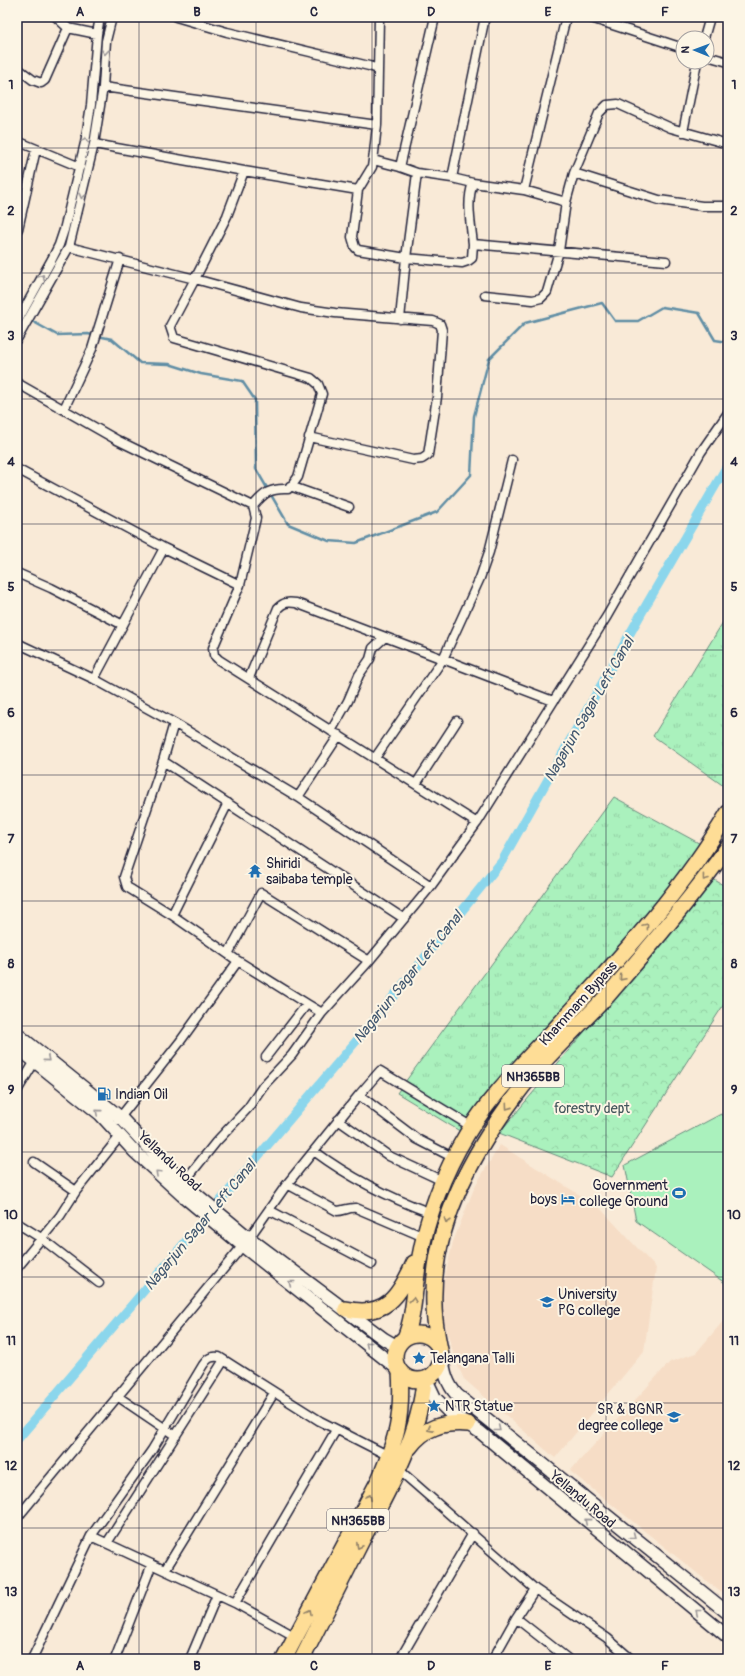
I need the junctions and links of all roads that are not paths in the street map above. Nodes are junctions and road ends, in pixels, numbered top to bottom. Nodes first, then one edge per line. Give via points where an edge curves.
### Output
1 (56, 17) edge
2 (100, 17) edge
3 (112, 17) edge
4 (176, 17) edge
5 (379, 17) edge
6 (435, 17) edge
7 (485, 17) edge
8 (566, 17) edge
9 (588, 17) edge
10 (710, 17) edge
11 (68, 28) junction
12 (706, 30) edge
13 (97, 34) junction
14 (675, 45) edge
15 (715, 58) edge
16 (728, 62) edge
17 (17, 68) edge
18 (378, 69) junction
19 (696, 70) edge
20 (103, 87) junction
21 (377, 125) junction
22 (683, 132) junction
23 (17, 141) edge
24 (94, 144) junction
25 (728, 144) edge
26 (36, 149) junction
27 (373, 160) junction
28 (80, 167) junction
29 (400, 168) junction
30 (244, 171) junction
31 (417, 173) junction
32 (574, 173) junction
33 (452, 178) junction
34 (473, 182) junction
35 (358, 190) junction
36 (524, 190) junction
37 (566, 202) junction
38 (728, 206) edge
39 (18, 229) edge
40 (473, 244) junction
41 (69, 247) junction
42 (559, 251) junction
43 (406, 258) junction
44 (120, 259) junction
45 (666, 261) dead end
46 (196, 279) junction
47 (485, 295) dead end
48 (28, 312) junction
49 (400, 319) junction
50 (17, 322) edge
51 (18, 337) edge
52 (17, 383) edge
53 (64, 409) junction
54 (728, 413) edge
55 (309, 437) junction
56 (512, 460) dead end
57 (17, 469) edge
58 (290, 486) junction
59 (253, 506) junction
60 (350, 507) dead end
61 (164, 548) junction
62 (17, 573) edge
63 (240, 585) junction
64 (123, 625) junction
65 (385, 637) junction
66 (17, 643) edge
67 (443, 659) junction
68 (249, 678) junction
69 (94, 679) junction
70 (553, 701) junction
71 (457, 722) dead end
72 (174, 723) junction
73 (331, 731) junction
74 (339, 736) junction
75 (375, 758) junction
76 (163, 761) junction
77 (416, 784) junction
78 (298, 797) junction
79 (228, 804) junction
80 (728, 813) edge
81 (477, 823) junction
82 (728, 847) edge
83 (431, 886) junction
84 (172, 915) junction
85 (403, 918) junction
86 (228, 954) junction
87 (238, 961) junction
88 (369, 961) junction
89 (307, 1004) junction
90 (322, 1013) junction
91 (17, 1034) edge
92 (17, 1048) edge
93 (266, 1057) dead end
94 (35, 1061) junction
95 (17, 1091) edge
96 (359, 1095) junction
97 (338, 1120) junction
98 (116, 1122) junction
99 (472, 1127) junction
100 (121, 1135) junction
101 (314, 1151) junction
102 (454, 1158) junction
103 (34, 1162) dead end
104 (443, 1182) junction
105 (287, 1184) junction
106 (186, 1189) junction
107 (76, 1191) junction
108 (269, 1210) junction
109 (431, 1213) junction
110 (17, 1223) edge
111 (42, 1238) junction
112 (424, 1238) junction
113 (246, 1242) junction
114 (372, 1264) dead end
115 (17, 1268) edge
116 (99, 1283) dead end
117 (346, 1309) junction
118 (402, 1343) junction
119 (441, 1354) junction
120 (224, 1360) junction
121 (399, 1370) junction
122 (425, 1380) junction
123 (274, 1393) junction
124 (117, 1396) junction
125 (468, 1424) junction
126 (164, 1429) junction
127 (336, 1430) junction
128 (176, 1436) junction
129 (396, 1462) junction
130 (17, 1518) edge
131 (473, 1533) junction
132 (91, 1536) junction
133 (107, 1543) junction
134 (152, 1564) junction
135 (165, 1570) junction
136 (535, 1589) junction
137 (217, 1595) junction
138 (235, 1603) junction
139 (728, 1613) edge
140 (516, 1618) junction
141 (296, 1637) junction
142 (728, 1637) edge
143 (32, 1659) edge
144 (115, 1659) edge
145 (190, 1659) edge
146 (284, 1659) edge
147 (302, 1659) edge
148 (400, 1659) edge
149 (494, 1659) edge
150 (568, 1659) edge
151 (631, 1659) edge

1 - 11 street
2 - 13 street
3 -> 20 street via 106,41
4 - 18 street
5 - 18 street
6 - 29 street
7 - 33 street
8 - 36 street
9 - 14 street
10 - 12 street
11 - 13 street
11 - 17 street via 45,80 41,83 33,80
28 -> 13 street via 91,105
15 - 16 street
18 - 21 street
19 - 22 street
20 - 21 street
20 - 24 street
21 - 27 street
22 - 25 street
22 - 32 street via 618,104 607,105 599,113
23 - 26 street
24 - 30 street
24 -> 41 street
26 - 28 street
26 - 39 street
27 - 29 street
27 - 35 street via 372,167
48 -> 28 street via 59,245
29 - 31 street
30 - 35 street
30 - 46 street via 227,216
31 - 33 street
31 - 43 street
32 - 37 street
32 - 38 street via 659,200 702,206
33 - 34 street
34 - 36 street
34 - 40 street via 470,191 470,222
35 - 43 street via 352,237 355,247 358,250
36 - 37 street
37 - 42 street
40 - 42 street
40 - 43 street via 472,258 462,263
41 - 44 street
41 - 48 street
42 - 45 street
42 - 47 street via 548,292 541,298 533,300
43 - 49 street
44 - 46 street
44 - 53 street via 92,349
46 - 49 street via 301,308
46 - 55 street via 170,326 174,338 311,378 318,384 322,394
48 - 50 street
48 - 51 street
49 - 55 street via 433,321 440,324 442,330 437,397 428,455 413,460
52 - 53 street
53 - 59 street via 117,440
54 - 70 street via 701,452 607,616
55 - 58 street via 298,477
56 - 67 street via 480,578
57 - 61 street
58 - 59 street via 288,489 277,488 264,494
58 - 60 street
59 - 63 street via 256,518
61 - 63 street
61 - 64 street
62 - 64 street
63 - 68 street via 213,648 214,655 219,660
64 - 69 street
65 - 67 street
65 - 68 street via 296,603 287,602 278,608
65 - 73 street via 373,648 370,659 359,675
66 - 69 street
67 - 70 street
67 - 75 street
68 - 73 street
69 - 72 street
70 - 81 street
71 - 77 street
72 - 76 street
72 - 78 street
73 - 74 street
74 - 75 street
74 - 78 street
75 - 77 street
76 - 79 street
76 - 84 street via 124,877 127,887
77 - 81 street
78 - 83 street
79 - 84 street
79 - 85 street
99 -> 80 highway, Khammam Bypass / NH365BB via 501,1089 625,952 681,885
81 - 83 street
82 -> 119 highway, Khammam Bypass / NH365BB via 668,927 548,1057 516,1095 483,1142 457,1195 437,1260 434,1306
83 - 85 street
84 - 86 street
85 - 88 street
86 - 87 street
86 - 88 street via 261,893
87 - 89 street
87 - 98 street via 179,1043
88 - 90 street
89 - 90 street
89 - 93 street
90 - 106 street via 292,1055 216,1142
91 -> 98 main road, Yellandu Road
92 - 94 main road, Yellandu Road
94 - 95 street
98 -> 94 main road, Yellandu Road via 100,1114
96 - 97 street
96 - 99 street via 380,1071
96 - 102 street via 417,1139
97 - 101 street
97 - 104 street via 389,1156
98 - 100 main road, Yellandu Road
98 - 106 main road, Yellandu Road via 146,1146
99 - 102 highway, Khammam Bypass / NH365BB
106 -> 100 main road, Yellandu Road via 134,1151
100 - 107 street
101 - 105 street
101 - 109 street via 372,1186
102 - 104 highway, Khammam Bypass / NH365BB
103 - 107 street
104 - 109 highway, Khammam Bypass / NH365BB
105 - 108 street
105 - 112 street via 337,1211 356,1208
106 - 113 main road, Yellandu Road
107 - 111 street
108 - 113 street
108 - 114 street
109 - 112 highway, Khammam Bypass / NH365BB
110 - 111 street
111 - 115 street
111 - 116 street
112 - 117 highway via 408,1277 393,1298 375,1310 365,1312
118 -> 112 highway, Khammam Bypass / NH365BB via 410,1323
113 - 117 main road, Yellandu Road
121 -> 113 main road, Yellandu Road
113 - 124 street
117 - 118 main road, Yellandu Road via 384,1339
118 - 119 highway via 419,1334 426,1335 432,1339
118 - 121 highway, NH365BB via 395,1358
119 - 122 highway via 437,1371
119 -> 139 main road, Yellandu Road via 450,1387 466,1403
120 - 123 street
120 - 126 street via 213,1356 208,1359
120 - 128 street
121 - 122 highway via 410,1379
121 - 129 highway, NH365BB via 400,1414 395,1438
122 - 125 main road, Yellandu Road via 435,1398 449,1412
122 - 129 highway, NH365BB via 417,1420
123 - 127 street
123 - 135 street
124 - 126 street
124 - 130 street
125 -> 129 highway via 440,1424 430,1429
142 -> 125 main road, Yellandu Road
126 - 128 street
126 - 132 street
127 - 129 street
127 - 138 street
128 - 133 street
129 - 131 street
141 -> 129 highway, NH365BB via 379,1480
129 -> 147 highway, NH365BB
131 - 136 street
131 - 148 street
132 - 133 street
132 - 143 street
133 - 134 street
134 - 135 street
134 - 144 street
135 - 137 street
136 - 140 street
136 - 151 street via 607,1638
137 - 138 street
137 - 145 street
138 - 141 street
140 - 149 street
140 - 150 street
141 - 146 highway, NH365BB

